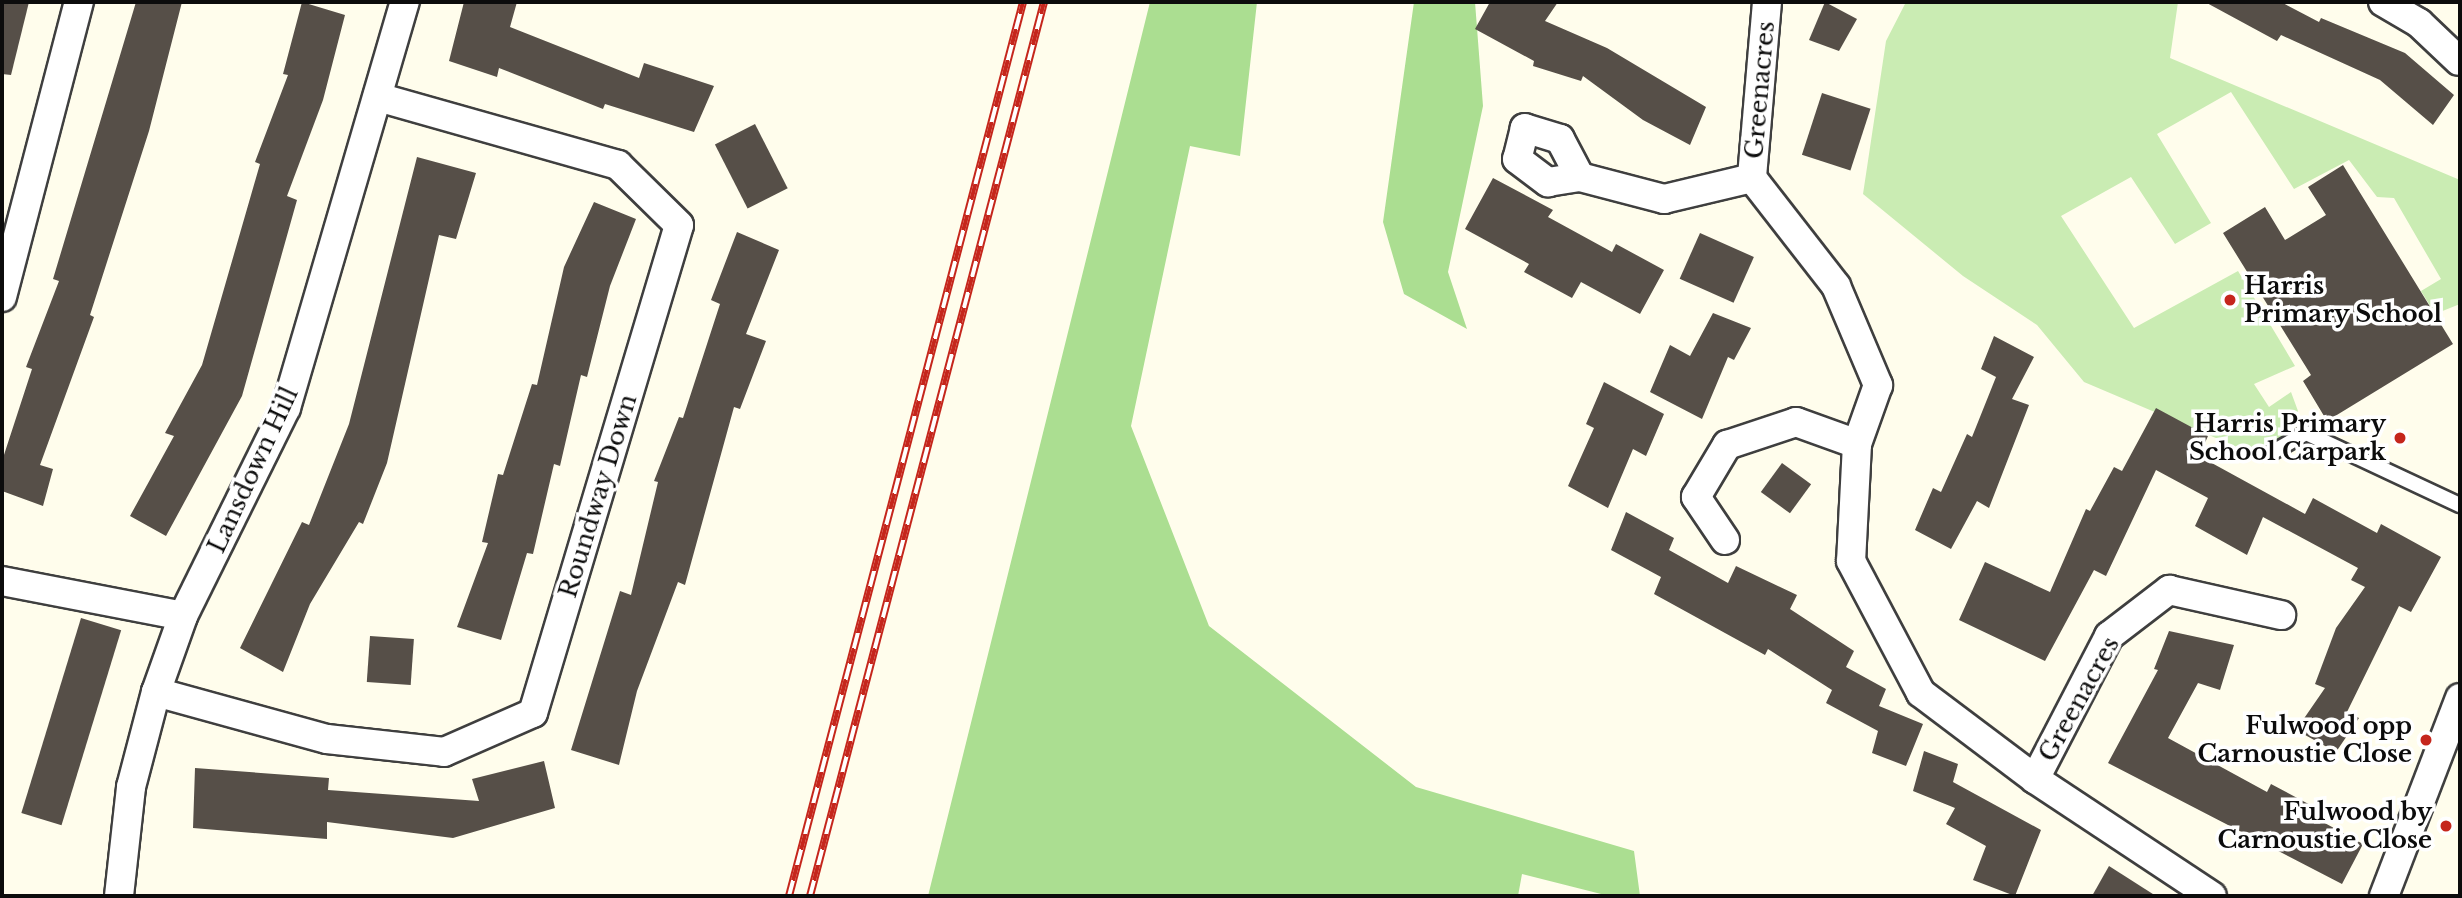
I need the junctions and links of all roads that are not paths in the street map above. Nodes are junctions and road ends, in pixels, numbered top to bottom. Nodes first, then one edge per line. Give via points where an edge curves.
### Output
1 (79, 2) edge
2 (405, 2) edge
3 (1767, 2) edge
4 (2383, 2) edge
5 (2459, 62) edge
6 (377, 97) junction
7 (1580, 177) dead end
8 (1752, 178) junction
9 (2, 297) edge
10 (1857, 444) junction
11 (2273, 452) dead end
12 (2460, 506) edge
13 (1725, 540) dead end
14 (2, 581) edge
15 (2281, 615) dead end
16 (183, 616) junction
17 (156, 692) junction
18 (2458, 710) edge
19 (2035, 779) junction
20 (119, 896) edge
21 (2212, 896) edge
22 (2384, 896) edge

1 - 9 street
2 - 6 street, Lansdown Hill
3 - 8 street, Greenacres
4 - 5 street via 2419,23
6 - 16 street, Lansdown Hill via 286,408
6 - 17 street, Roundway Down via 618,165 679,225 533,713 444,752 327,739
7 - 8 street, Greenacres via 1664,200
8 - 10 street, Greenacres via 1836,286 1878,385
10 - 13 street via 1796,422 1727,445 1696,497
10 - 19 street, Greenacres via 1851,561 1857,573 1921,693
11 - 12 lane via 2306,433
14 - 16 street
15 - 19 street, Greenacres via 2169,590 2109,636
16 - 17 street, Lansdown Hill
17 - 20 street, Lansdown Hill via 131,787
18 - 22 street
19 - 21 street, Greenacres

